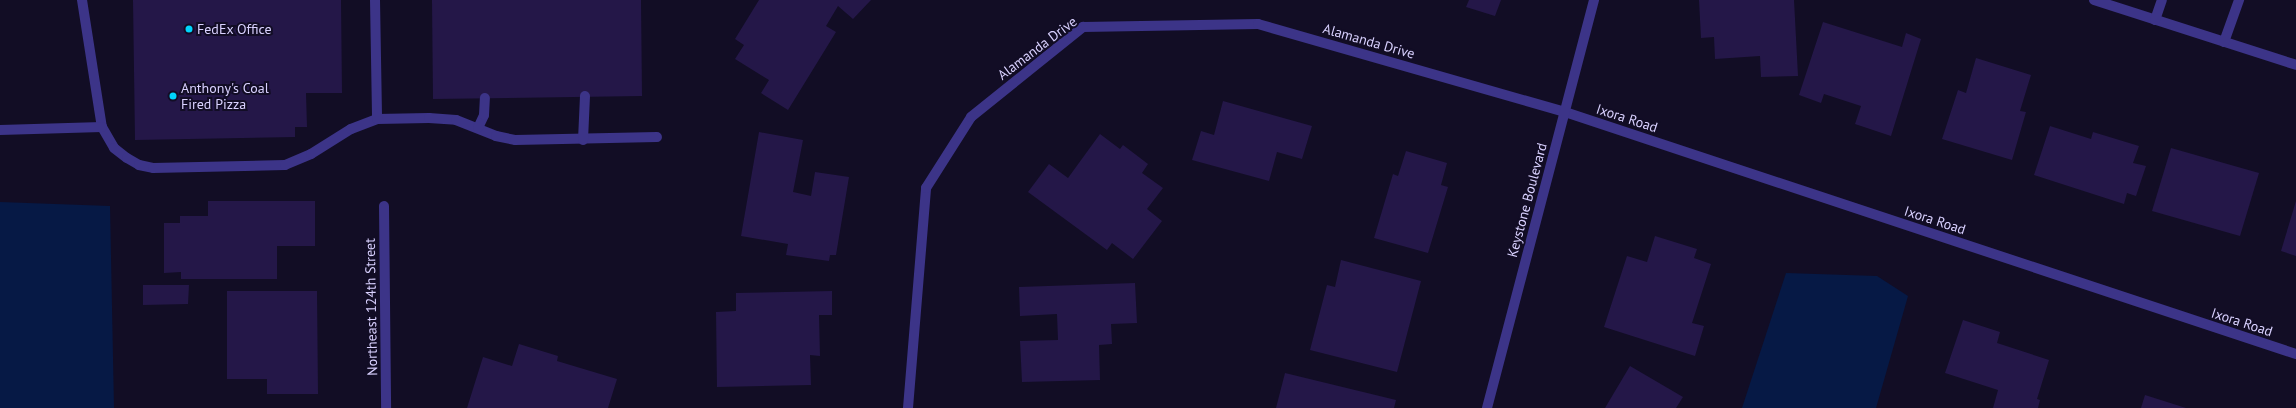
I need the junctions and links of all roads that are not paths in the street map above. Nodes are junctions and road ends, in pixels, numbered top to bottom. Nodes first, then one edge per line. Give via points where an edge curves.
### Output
1 (82, 0) edge
2 (375, 0) edge
3 (1594, 0) edge
4 (2094, 0) edge
5 (2162, 0) edge
6 (2239, 0) edge
7 (2155, 20) junction
8 (2224, 42) junction
9 (2296, 64) edge
10 (585, 96) dead end
11 (485, 98) dead end
12 (1565, 112) junction
13 (377, 119) junction
14 (102, 127) junction
15 (478, 128) junction
16 (0, 130) edge
17 (657, 137) dead end
18 (583, 140) junction
19 (384, 206) dead end
20 (2296, 354) edge
21 (386, 408) edge
22 (908, 408) edge
23 (1487, 408) edge

1 - 14 street
2 - 13 street
3 - 12 street, Keystone Boulevard
4 - 7 street
5 - 7 street
6 - 8 street
7 - 8 street
8 - 9 street
10 - 18 street
11 - 15 street via 484,115
12 - 20 street, Ixora Road
12 - 22 street, Alamanda Drive via 1258,24 1083,27 971,117 926,188
12 - 23 street, Keystone Boulevard
13 - 14 street via 351,129 311,154 285,165 153,168 139,165 114,148
13 - 15 street via 456,120
14 - 16 street
15 - 18 street via 496,136 515,140
17 - 18 street
19 - 21 street, Northeast 124th Street

